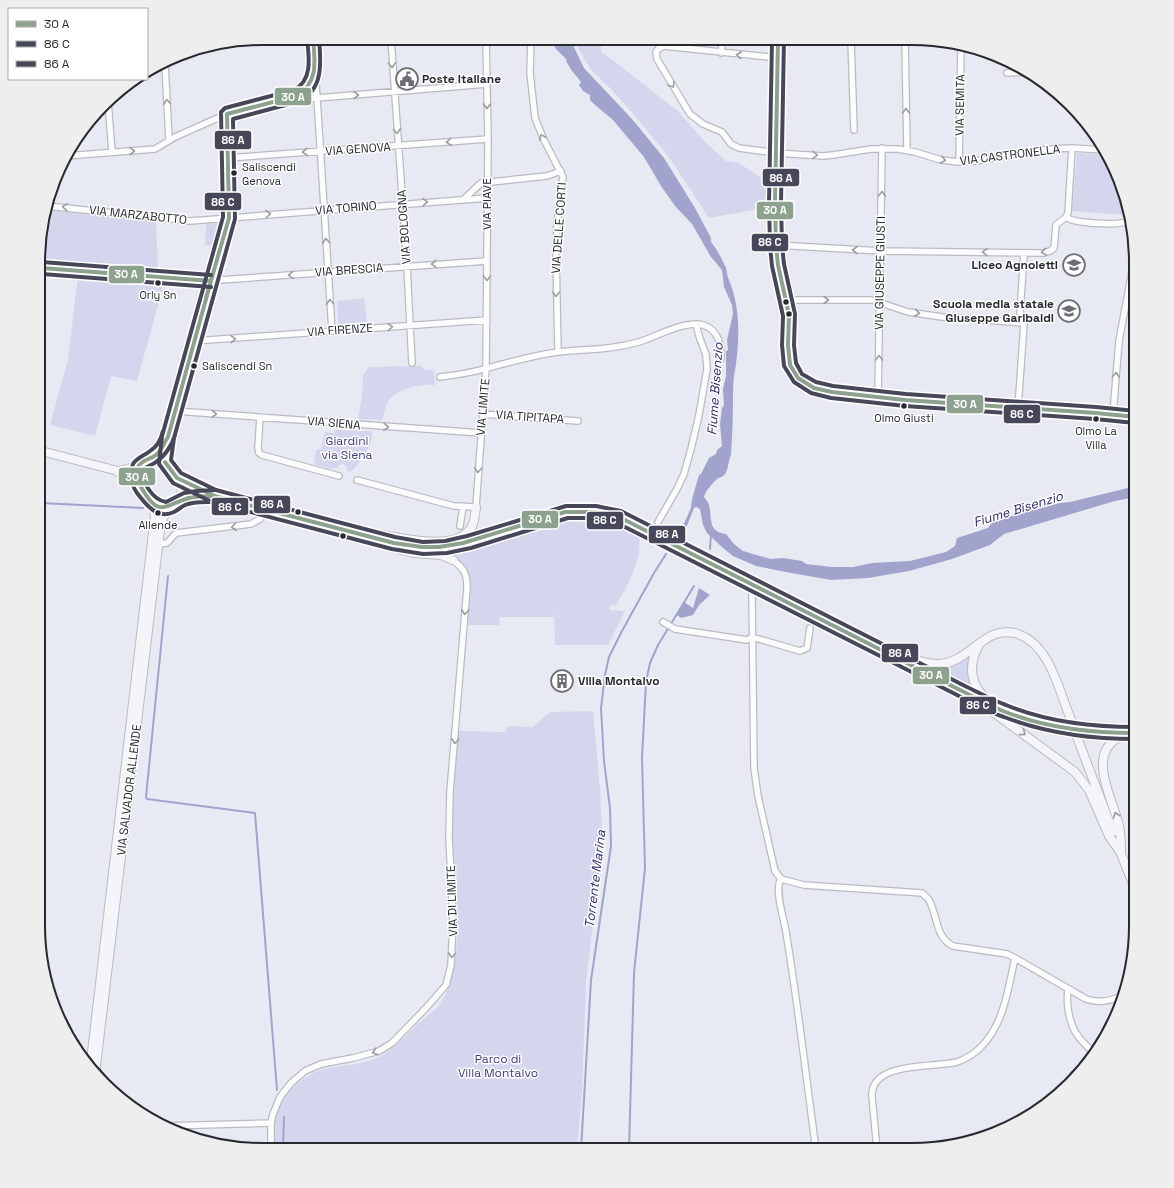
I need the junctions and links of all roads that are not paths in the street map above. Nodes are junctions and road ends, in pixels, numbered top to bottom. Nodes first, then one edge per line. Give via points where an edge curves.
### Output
1 (314, 45) edge
2 (391, 45) edge
3 (486, 45) edge
4 (531, 45) edge
5 (722, 45) edge
6 (778, 45) edge
7 (851, 45) edge
8 (905, 45) edge
9 (961, 50) edge
10 (721, 53) junction
11 (778, 58) junction
12 (315, 64) junction
13 (165, 67) edge
14 (1018, 72) edge
15 (1007, 73) dead end
16 (487, 84) junction
17 (394, 92) junction
18 (317, 98) junction
19 (271, 102) junction
20 (108, 108) edge
21 (227, 114) junction
22 (854, 130) dead end
23 (488, 139) junction
24 (169, 140) junction
25 (398, 146) junction
26 (882, 148) junction
27 (1072, 148) junction
28 (907, 150) junction
29 (1098, 150) edge
30 (321, 151) junction
31 (112, 152) junction
32 (776, 153) junction
33 (73, 155) edge
34 (227, 158) junction
35 (959, 162) junction
36 (560, 171) junction
37 (487, 182) junction
38 (487, 198) junction
39 (463, 200) junction
40 (402, 203) junction
41 (52, 206) edge
42 (325, 210) junction
43 (1066, 217) junction
44 (229, 218) junction
45 (1126, 224) edge
46 (776, 245) junction
47 (881, 251) junction
48 (1024, 253) junction
49 (487, 261) junction
50 (407, 266) junction
51 (45, 268) edge
52 (328, 272) junction
53 (211, 281) junction
54 (1129, 287) edge
55 (787, 300) junction
56 (880, 303) junction
57 (487, 320) junction
58 (1024, 323) junction
59 (696, 324) junction
60 (410, 325) junction
61 (332, 331) junction
62 (194, 341) junction
63 (558, 352) junction
64 (721, 359) dead end
65 (412, 363) dead end
66 (486, 369) junction
67 (440, 377) dead end
68 (878, 398) junction
69 (1018, 408) junction
70 (175, 411) junction
71 (482, 414) junction
72 (1113, 414) junction
73 (260, 417) junction
74 (1129, 417) edge
75 (578, 421) dead end
76 (481, 433) junction
77 (168, 436) junction
78 (45, 452) edge
79 (153, 457) junction
80 (165, 462) junction
81 (140, 464) junction
82 (118, 472) junction
83 (339, 476) dead end
84 (177, 478) junction
85 (357, 480) dead end
86 (141, 488) junction
87 (214, 496) junction
88 (179, 501) junction
89 (153, 504) junction
90 (463, 506) junction
91 (169, 507) junction
92 (476, 507) junction
93 (266, 509) junction
94 (658, 522) dead end
95 (460, 526) dead end
96 (367, 535) junction
97 (158, 544) junction
98 (453, 560) joint
99 (752, 592) dead end
100 (663, 622) dead end
101 (810, 628) dead end
102 (752, 636) junction
103 (858, 638) junction
104 (979, 644) junction
105 (968, 694) junction
106 (1004, 711) junction
107 (1069, 725) junction
108 (1129, 733) edge
109 (1080, 734) junction
110 (1129, 735) edge
111 (1121, 854) junction
112 (1129, 874) edge
113 (781, 879) junction
114 (1015, 958) junction
115 (1068, 990) junction
116 (1116, 998) edge
117 (1091, 1049) edge
118 (91, 1059) edge
119 (96, 1065) edge
120 (271, 1124) junction
121 (178, 1126) edge
122 (271, 1143) edge
123 (815, 1143) edge
124 (876, 1143) edge

1 - 12 street
2 -> 17 street, VIA BOLOGNA
3 - 16 street, VIA PIAVE
36 -> 4 street, VIA DELLE CORTI via 535,118 530,73
5 - 10 street
6 - 11 street
7 - 22 street
28 -> 8 street
9 - 35 street, VIA SEMITA
11 -> 10 street
10 -> 32 street, VIA CASTRONELLA via 661,46 657,50 657,60 696,119 707,127 722,132 736,147
11 - 32 street
12 - 18 street
12 - 19 street via 311,82 302,93
24 -> 13 street
14 - 15 street
16 - 17 street
16 -> 23 street, VIA PIAVE
18 -> 17 street
17 -> 25 street, VIA BOLOGNA
18 - 19 street
18 - 30 street
19 - 21 street
20 - 31 street
21 - 24 street
21 - 34 street
23 -> 25 street, VIA GENOVA
23 - 37 street, VIA PIAVE
31 -> 24 street via 155,149
25 - 30 street, VIA GENOVA
25 - 40 street, VIA BOLOGNA
26 - 28 street, VIA CASTRONELLA
32 -> 26 street, VIA CASTRONELLA via 829,156
47 -> 26 street, VIA GIUSEPPE GIUSTI
27 - 29 street, VIA CASTRONELLA
27 - 35 street, VIA CASTRONELLA
27 - 43 street
28 -> 35 street, VIA CASTRONELLA via 941,160
30 -> 34 street, VIA GENOVA
30 - 42 street
31 - 33 street
32 - 46 street
34 - 44 street
36 - 37 street via 547,176
36 -> 63 street, VIA DELLE CORTI via 563,177 556,252
37 - 38 street, VIA PIAVE
37 - 39 street via 481,183
38 - 39 street, VIA TORINO
38 - 49 street, VIA PIAVE
40 -> 39 street, VIA TORINO
40 - 42 street, VIA TORINO
40 - 50 street, VIA BOLOGNA
44 -> 41 street, VIA MARZABOTTO via 190,220
44 -> 42 street, VIA TORINO
52 -> 42 street
43 - 45 street via 1074,221
43 -> 48 street via 1056,225 1052,250 1044,253
44 - 53 street
47 -> 46 street
46 - 55 street
48 -> 47 street
47 - 56 street, VIA GIUSEPPE GIUSTI
48 - 58 street via 1020,313
49 -> 50 street, VIA BRESCIA
49 -> 57 street, VIA PIAVE
50 - 52 street, VIA BRESCIA
50 - 60 street, VIA BOLOGNA
51 - 53 street, VIA BRESCIA
52 -> 53 street, VIA BRESCIA
61 -> 52 street
53 - 62 street
72 -> 54 street via 1119,341
55 -> 56 street via 872,300
55 - 68 street via 788,361 796,375 806,384 824,390
56 -> 58 street via 908,312 942,317
68 -> 56 street, VIA GIUSEPPE GIUSTI
57 - 60 street, VIA FIRENZE
57 - 66 street, VIA PIAVE
58 - 69 street
59 - 63 street, VIA LIMITE via 678,327 640,342 617,347
59 - 64 street via 704,325 714,332 720,342
59 - 94 street via 706,355 707,368 699,415 684,474
61 -> 60 street, VIA FIRENZE
60 - 65 street, VIA BOLOGNA
62 -> 61 street, VIA FIRENZE
62 - 70 street
63 - 66 street, VIA LIMITE
66 - 67 street
66 - 71 street, VIA LIMITE
68 - 69 street
69 - 72 street
70 -> 73 street, VIA SIENA
70 - 77 street
71 - 75 street, VIA TIPITAPA
71 - 76 street, VIA LIMITE
72 - 74 street
73 -> 76 street, VIA SIENA
73 - 83 street via 259,453
76 -> 92 street, VIA LIMITE
77 - 79 street
77 - 80 street
78 - 82 main road
79 - 80 main road
79 - 81 main road
80 - 84 main road
81 - 82 main road
81 - 86 main road via 137,478
82 - 86 main road
84 - 87 main road
84 - 88 main road via 182,488
85 - 90 street via 454,506
86 - 89 main road
87 - 88 main road via 198,496
87 - 93 main road
88 - 91 main road
89 - 91 main road via 161,508
89 - 118 main road, VIA SALVADOR ALLENDE via 155,516
90 - 92 street
90 - 95 street
91 - 97 main road, VIA SALVADOR ALLENDE via 162,518
92 - 96 main road via 474,522 470,529 449,540 423,542
93 - 96 main road
93 -> 97 street via 260,519 251,524 176,533 167,543
96 - 98 main road via 382,545 414,553 441,555
96 - 103 main road via 408,546 439,548 469,542 567,512 595,512 619,517
97 - 119 main road, VIA SALVADOR ALLENDE
98 -> 120 street, VIA DI LIMITE via 462,567 467,576 467,588 450,792 453,928 451,965 446,985 392,1043 379,1051 321,1064 305,1071 290,1083 280,1097
99 - 102 street
100 - 102 street via 675,629 747,640
101 - 102 street via 807,648 800,651
102 - 113 street via 754,768 775,871
103 - 104 main road via 931,664 956,660
103 - 105 main road
104 - 106 main road via 972,666 974,682 982,695
104 - 107 main road via 990,636 1002,632 1016,634 1031,641 1049,664
105 - 106 main road
105 -> 111 main road via 1075,772 1090,790 1109,836
106 - 107 main road via 1035,722
107 - 109 main road, bridge
108 - 109 main road
109 - 111 main road
111 -> 110 main road via 1120,827 1104,780 1103,762 1107,749 1113,742
111 - 112 main road
113 - 114 street via 811,886 922,893 929,900 940,934 950,945 1007,954
113 - 123 street via 778,891
114 - 115 street
114 - 124 street via 1000,1019 992,1034 979,1049 957,1062 899,1069 884,1074 874,1083 872,1096
115 - 116 street via 1095,1002
115 - 117 street via 1067,1003 1075,1032
120 - 121 street
120 - 122 street, VIA DI LIMITE

